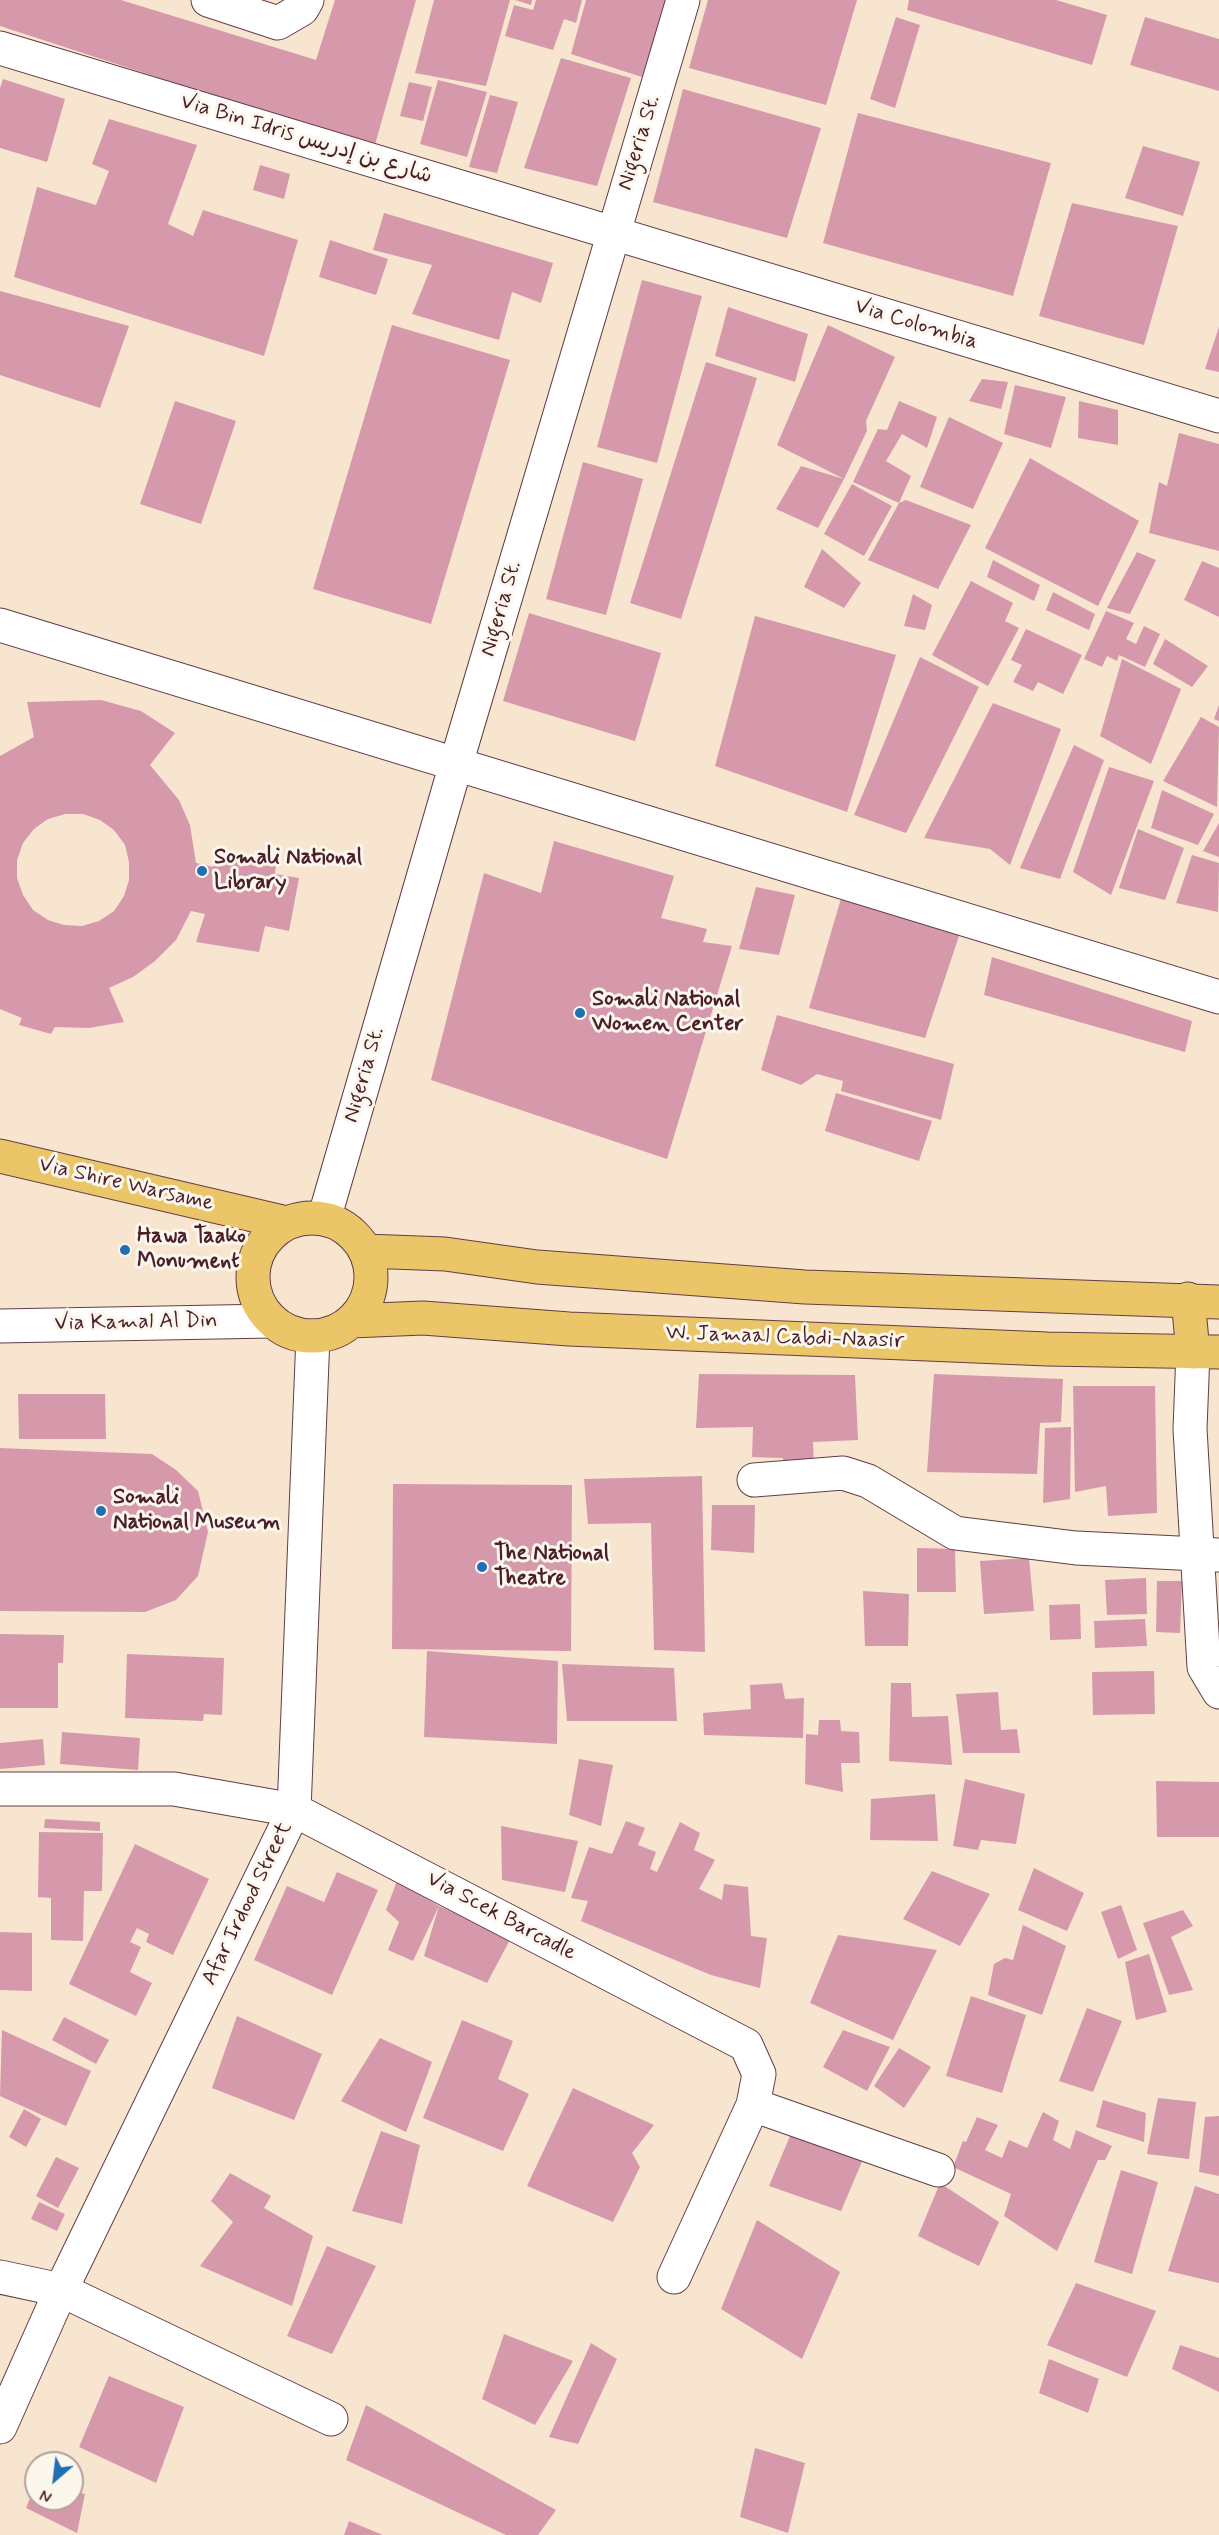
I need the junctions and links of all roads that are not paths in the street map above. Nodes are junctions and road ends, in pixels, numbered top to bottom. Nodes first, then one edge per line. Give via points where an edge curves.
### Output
1 (208, 0) edge
2 (307, 0) edge
3 (683, 0) edge
4 (0, 48) edge
5 (613, 233) junction
6 (1219, 416) edge
7 (0, 625) edge
8 (456, 764) junction
9 (1219, 998) edge
10 (0, 1156) edge
11 (324, 1219) junction
12 (287, 1223) junction
13 (365, 1251) junction
14 (1204, 1300) edge
15 (272, 1321) junction
16 (351, 1322) junction
17 (0, 1326) edge
18 (313, 1336) junction
19 (1206, 1352) edge
20 (753, 1479) dead end
21 (1208, 1555) edge
22 (1219, 1692) edge
23 (0, 1789) edge
24 (294, 1810) junction
25 (753, 2105) junction
26 (939, 2170) dead end
27 (0, 2277) edge
28 (674, 2277) dead end
29 (61, 2290) junction
30 (331, 2419) dead end
31 (0, 2427) edge

1 - 2 street via 278,23 302,9
3 - 5 street, Nigeria St.
4 - 5 street, Via Bin Idris شارع بن إدريس
5 - 6 street, Via Colombia
5 - 8 street, Nigeria St.
7 - 8 street
8 - 9 street
8 - 11 street, Nigeria St.
10 - 12 highway, Via Shire Warsame
11 - 12 highway via 305,1218
11 - 13 highway via 341,1225
12 - 15 highway via 259,1249 253,1267 253,1287 260,1306
13 - 14 highway via 445,1254 537,1268 805,1287
13 - 16 highway via 371,1269 370,1289 364,1307
14 - 19 highway
15 - 17 street, Via Kamal Al Din
15 - 18 highway via 298,1335
16 - 18 highway via 333,1332
16 - 19 highway, W. Jamaal Cabdi-Naasir via 423,1318 569,1329
18 - 24 street, Afar Irdood Street
19 - 21 street via 1190,1429
20 - 21 street via 843,1473 868,1481 955,1533 1076,1548
21 - 22 street via 1203,1667
23 - 24 street, Via Scek Barcadle via 174,1789
24 - 25 street, Via Scek Barcadle via 746,2045 759,2074
24 - 29 street, Afar Irdood Street
25 - 26 street
25 - 28 street, Via Scek Barcadle
27 - 29 street
29 - 30 street
29 - 31 street, Afar Irdood Street

